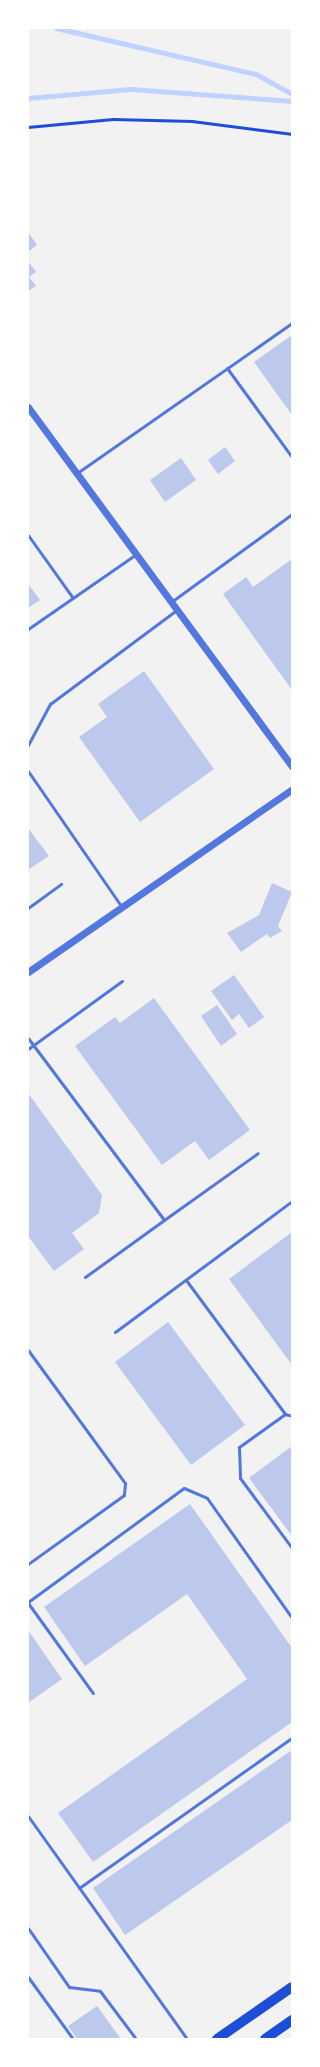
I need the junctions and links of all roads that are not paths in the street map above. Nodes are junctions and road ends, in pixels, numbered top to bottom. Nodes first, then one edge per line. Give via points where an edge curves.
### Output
1 (292, 323) edge
2 (228, 368) junction
3 (28, 407) edge
4 (292, 457) edge
5 (77, 473) junction
6 (292, 514) edge
7 (28, 534) edge
8 (135, 555) junction
9 (73, 598) junction
10 (169, 603) junction
11 (175, 611) junction
12 (28, 629) edge
13 (28, 745) edge
14 (292, 766) edge
15 (28, 771) edge
16 (292, 789) edge
17 (61, 884) dead end
18 (121, 906) junction
19 (28, 908) edge
20 (28, 972) edge
21 (122, 980) dead end
22 (28, 1038) edge
23 (33, 1045) junction
24 (28, 1049) edge
25 (258, 1153) dead end
26 (292, 1202) edge
27 (164, 1220) junction
28 (85, 1277) dead end
29 (186, 1280) junction
30 (115, 1332) dead end
31 (28, 1350) edge
32 (285, 1414) junction
33 (292, 1416) edge
34 (292, 1548) edge
35 (28, 1564) edge
36 (28, 1602) edge
37 (292, 1618) edge
38 (93, 1693) dead end
39 (292, 1738) edge
40 (28, 1816) edge
41 (79, 1888) junction
42 (28, 1928) edge
43 (28, 1977) edge
44 (292, 1987) edge
45 (292, 2020) edge
46 (73, 2039) edge
47 (136, 2039) edge
48 (187, 2039) edge
49 (218, 2039) edge
50 (265, 2039) edge

1 - 2 lane
2 - 4 lane
2 - 5 lane
3 - 5 street
5 - 8 street
6 - 10 lane
7 - 9 lane
8 - 9 lane
8 - 10 street
9 - 12 lane
10 - 11 street
11 - 13 lane via 50,704
11 - 14 street
15 - 18 lane
16 - 18 street
17 - 19 lane
18 - 20 street
21 - 23 lane
22 - 23 lane
23 - 24 lane
23 - 27 lane
25 - 27 lane
26 - 29 lane
27 - 28 lane
29 - 30 lane
29 - 32 lane
31 - 35 lane via 125,1483 124,1495
32 - 33 lane
32 - 34 lane via 240,1447 240,1478
36 - 37 lane via 184,1488 207,1498
36 - 38 lane
39 - 41 lane
40 - 41 lane
41 - 48 lane
42 - 47 lane via 69,1987 100,1991
43 - 46 lane
44 - 49 main road
45 - 50 main road

